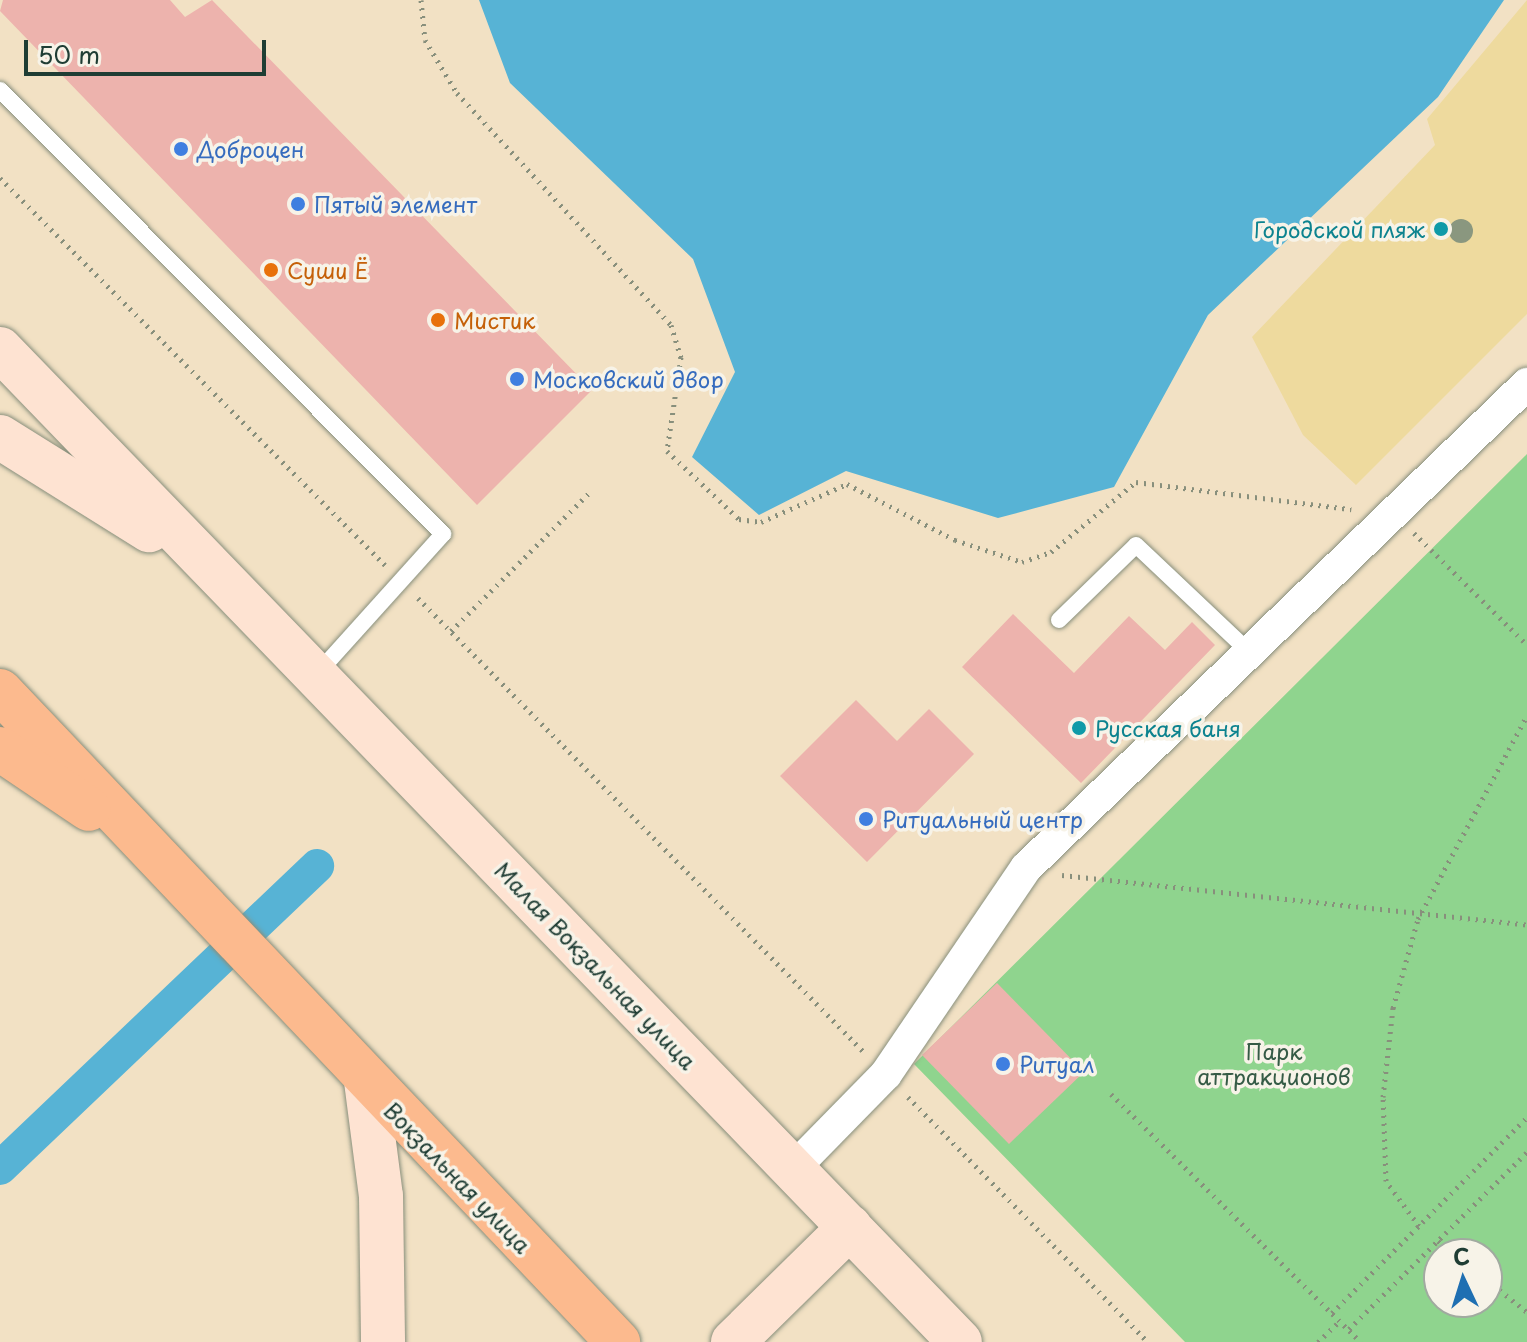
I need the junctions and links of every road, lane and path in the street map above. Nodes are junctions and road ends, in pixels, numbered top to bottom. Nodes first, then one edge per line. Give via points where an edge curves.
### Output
1 (421, 0) edge
2 (0, 90) edge
3 (0, 178) edge
4 (0, 349) edge
5 (1527, 384) edge
6 (0, 437) edge
7 (590, 492) dead end
8 (1389, 515) junction
9 (400, 580) junction
10 (233, 589) junction
11 (1059, 620) dead end
12 (451, 631) junction
13 (1527, 645) edge
14 (1248, 651) junction
15 (317, 674) junction
16 (0, 691) edge
17 (1527, 716) edge
18 (0, 749) edge
19 (134, 840) junction
20 (1026, 868) junction
21 (1418, 919) junction
22 (1527, 925) edge
23 (886, 1074) junction
24 (366, 1081) junction
25 (1111, 1094) dead end
26 (1527, 1117) edge
27 (1527, 1152) edge
28 (792, 1170) junction
29 (1419, 1226) junction
30 (850, 1227) junction
31 (1441, 1238) edge
32 (1423, 1256) edge
33 (1503, 1293) edge
34 (1527, 1312) edge
35 (1332, 1313) junction
36 (1340, 1321) junction
37 (1349, 1329) junction
38 (606, 1330) edge
39 (383, 1342) edge
40 (733, 1342) edge
41 (960, 1342) edge
42 (1148, 1342) edge
43 (1318, 1342) edge
44 (1361, 1342) edge

1 - 8 path via 425,40 457,93 671,325 681,357 667,451 739,519 761,522 847,484 955,540 1022,562 1051,552 1136,482 1239,489
2 - 9 lane via 443,534
3 - 9 path
4 - 10 main road
5 - 8 street
6 - 10 main road via 100,496
7 - 12 path
8 - 13 path via 1437,550
8 - 14 street
9 - 12 path
9 - 15 lane
10 - 15 main road, Малая Вокзальная улица
11 - 14 lane via 1136,545
12 - 23 path
14 - 20 street
15 - 28 main road, Малая Вокзальная улица
16 - 19 highway
17 - 21 path via 1476,799
18 - 19 highway
19 - 24 highway, Вокзальная улица
20 - 21 path
20 - 23 street
21 - 22 path
21 - 29 path via 1393,1008 1383,1097 1386,1181
23 - 28 street
23 - 42 path
24 - 38 highway, Вокзальная улица
24 - 39 main road via 381,1196
25 - 35 path
26 - 29 path
27 - 31 path
28 - 30 main road, Малая Вокзальная улица
29 - 35 path
30 - 40 main road
30 - 41 main road, Малая Вокзальная улица
32 - 37 path
33 - 34 path
35 - 36 path
36 - 37 path
36 - 43 path
37 - 44 path

